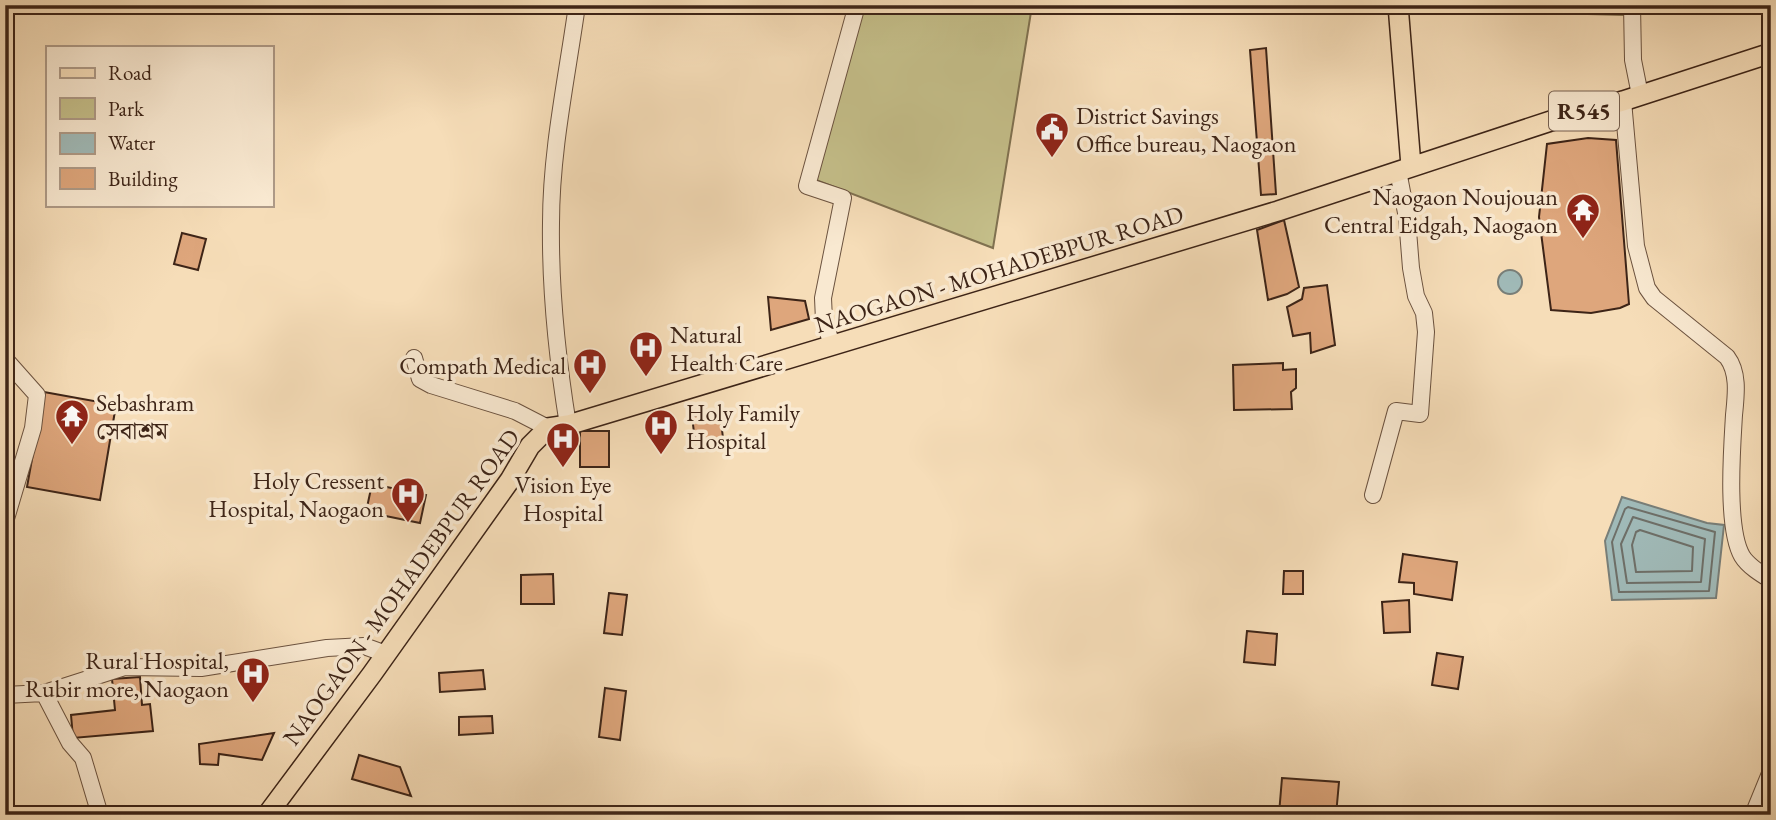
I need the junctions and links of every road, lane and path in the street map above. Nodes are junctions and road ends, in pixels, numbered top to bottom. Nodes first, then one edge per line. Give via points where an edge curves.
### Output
1 (578, 5) edge
2 (857, 5) edge
3 (1398, 5) edge
4 (1632, 5) edge
5 (1771, 53) edge
6 (1632, 98) junction
7 (1405, 168) junction
8 (832, 345) junction
9 (414, 358) dead end
10 (5, 359) edge
11 (568, 425) junction
12 (548, 428) junction
13 (1373, 495) dead end
14 (5, 522) edge
15 (1771, 580) edge
16 (386, 654) junction
17 (44, 693) junction
18 (5, 695) edge
19 (1771, 771) edge
20 (100, 815) edge
21 (267, 815) edge
22 (1753, 815) edge

1 - 11 street via 551,222 553,319
2 - 8 street via 807,186 843,198 823,298
3 - 7 main road
4 - 6 street
5 - 6 main road, R545
6 - 7 main road, R545
6 - 15 street via 1636,246 1642,274 1654,298 1732,365 1736,391 1735,533 1742,557
7 - 8 main road, NAOGAON - MOHADEBPUR ROAD / R545 via 1278,211
7 - 13 street via 1414,287 1426,332 1420,414 1396,411
8 - 11 main road, NAOGAON - MOHADEBPUR ROAD / R545
9 - 12 street via 420,379 431,385 516,411
10 - 14 street via 37,396 33,428
11 - 12 main road, NAOGAON - MOHADEBPUR ROAD / R545
12 - 16 main road, NAOGAON - MOHADEBPUR ROAD via 530,446
16 - 17 street via 364,646 201,668 125,667
16 - 21 main road, NAOGAON - MOHADEBPUR ROAD
17 - 18 street
17 - 20 street via 83,758
19 - 22 street

